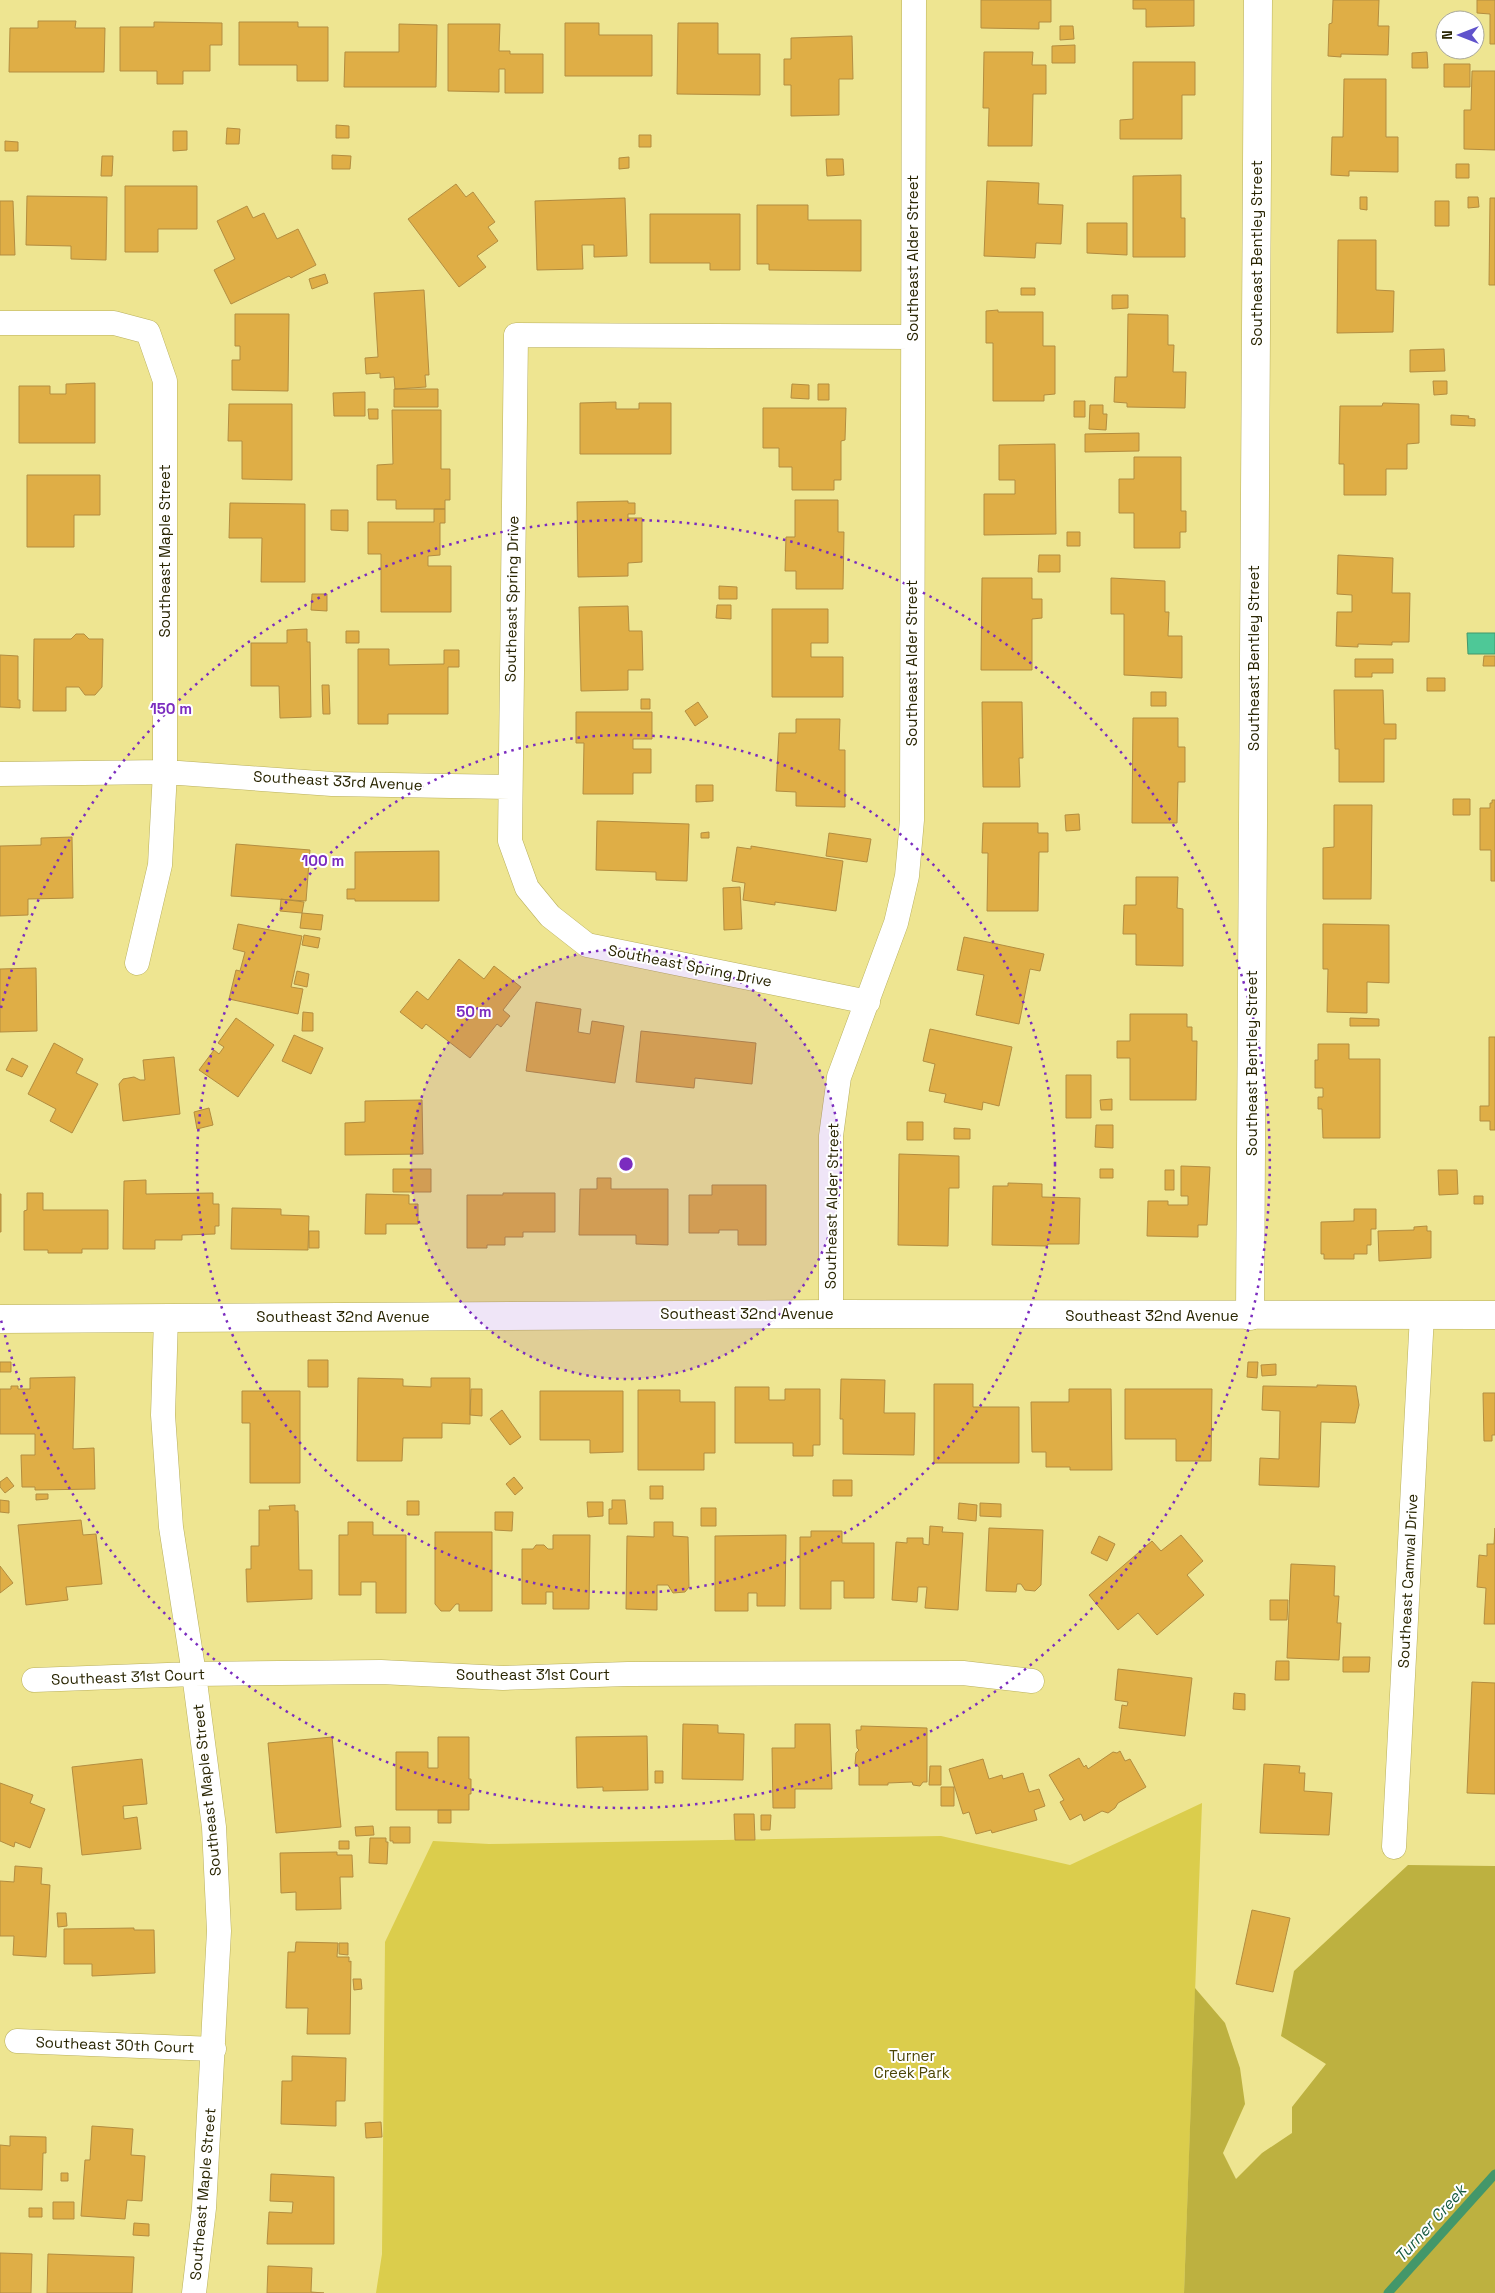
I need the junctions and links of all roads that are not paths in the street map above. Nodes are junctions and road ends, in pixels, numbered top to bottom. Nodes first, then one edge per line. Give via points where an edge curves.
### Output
1 (914, 0) edge
2 (1258, 0) edge
3 (0, 324) edge
4 (912, 337) junction
5 (166, 772) junction
6 (0, 774) edge
7 (510, 787) junction
8 (137, 963) dead end
9 (868, 1002) junction
10 (831, 1314) junction
11 (1422, 1315) junction
12 (1495, 1315) edge
13 (1250, 1316) junction
14 (166, 1318) junction
15 (0, 1319) edge
16 (194, 1674) junction
17 (34, 1680) dead end
18 (1032, 1681) dead end
19 (1394, 1847) dead end
20 (17, 2041) dead end
21 (214, 2048) junction
22 (194, 2293) edge

1 - 4 street, Southeast Alder Street
2 - 13 main road, Southeast Bentley Street
3 - 5 street, Southeast Maple Street via 114,323 148,332 166,381
4 - 7 street, Southeast Spring Drive via 516,335
4 - 9 street, Southeast Alder Street via 912,820 907,876 896,923
5 - 6 street, Southeast 33rd Avenue
5 - 7 street, Southeast 33rd Avenue via 332,784
5 - 8 street, Southeast Maple Street via 160,865
7 - 9 street, Southeast Spring Drive via 510,841 527,888 550,916 588,945
9 - 10 street, Southeast Alder Street via 839,1077 831,1136
10 - 13 main road, Southeast 32nd Avenue
10 - 14 main road, Southeast 32nd Avenue
11 - 12 main road, Southeast 32nd Avenue
11 - 13 main road, Southeast 32nd Avenue
11 - 19 street, Southeast Camwal Drive
14 - 15 main road, Southeast 32nd Avenue
14 - 16 street, Southeast Maple Street via 163,1415 170,1508
16 - 17 street, Southeast 31st Court
16 - 18 street, Southeast 31st Court via 381,1672 504,1678 628,1674 963,1673
16 - 21 street, Southeast Maple Street via 214,1827 219,1931
20 - 21 street, Southeast 30th Court
21 - 22 street, Southeast Maple Street via 204,2208

